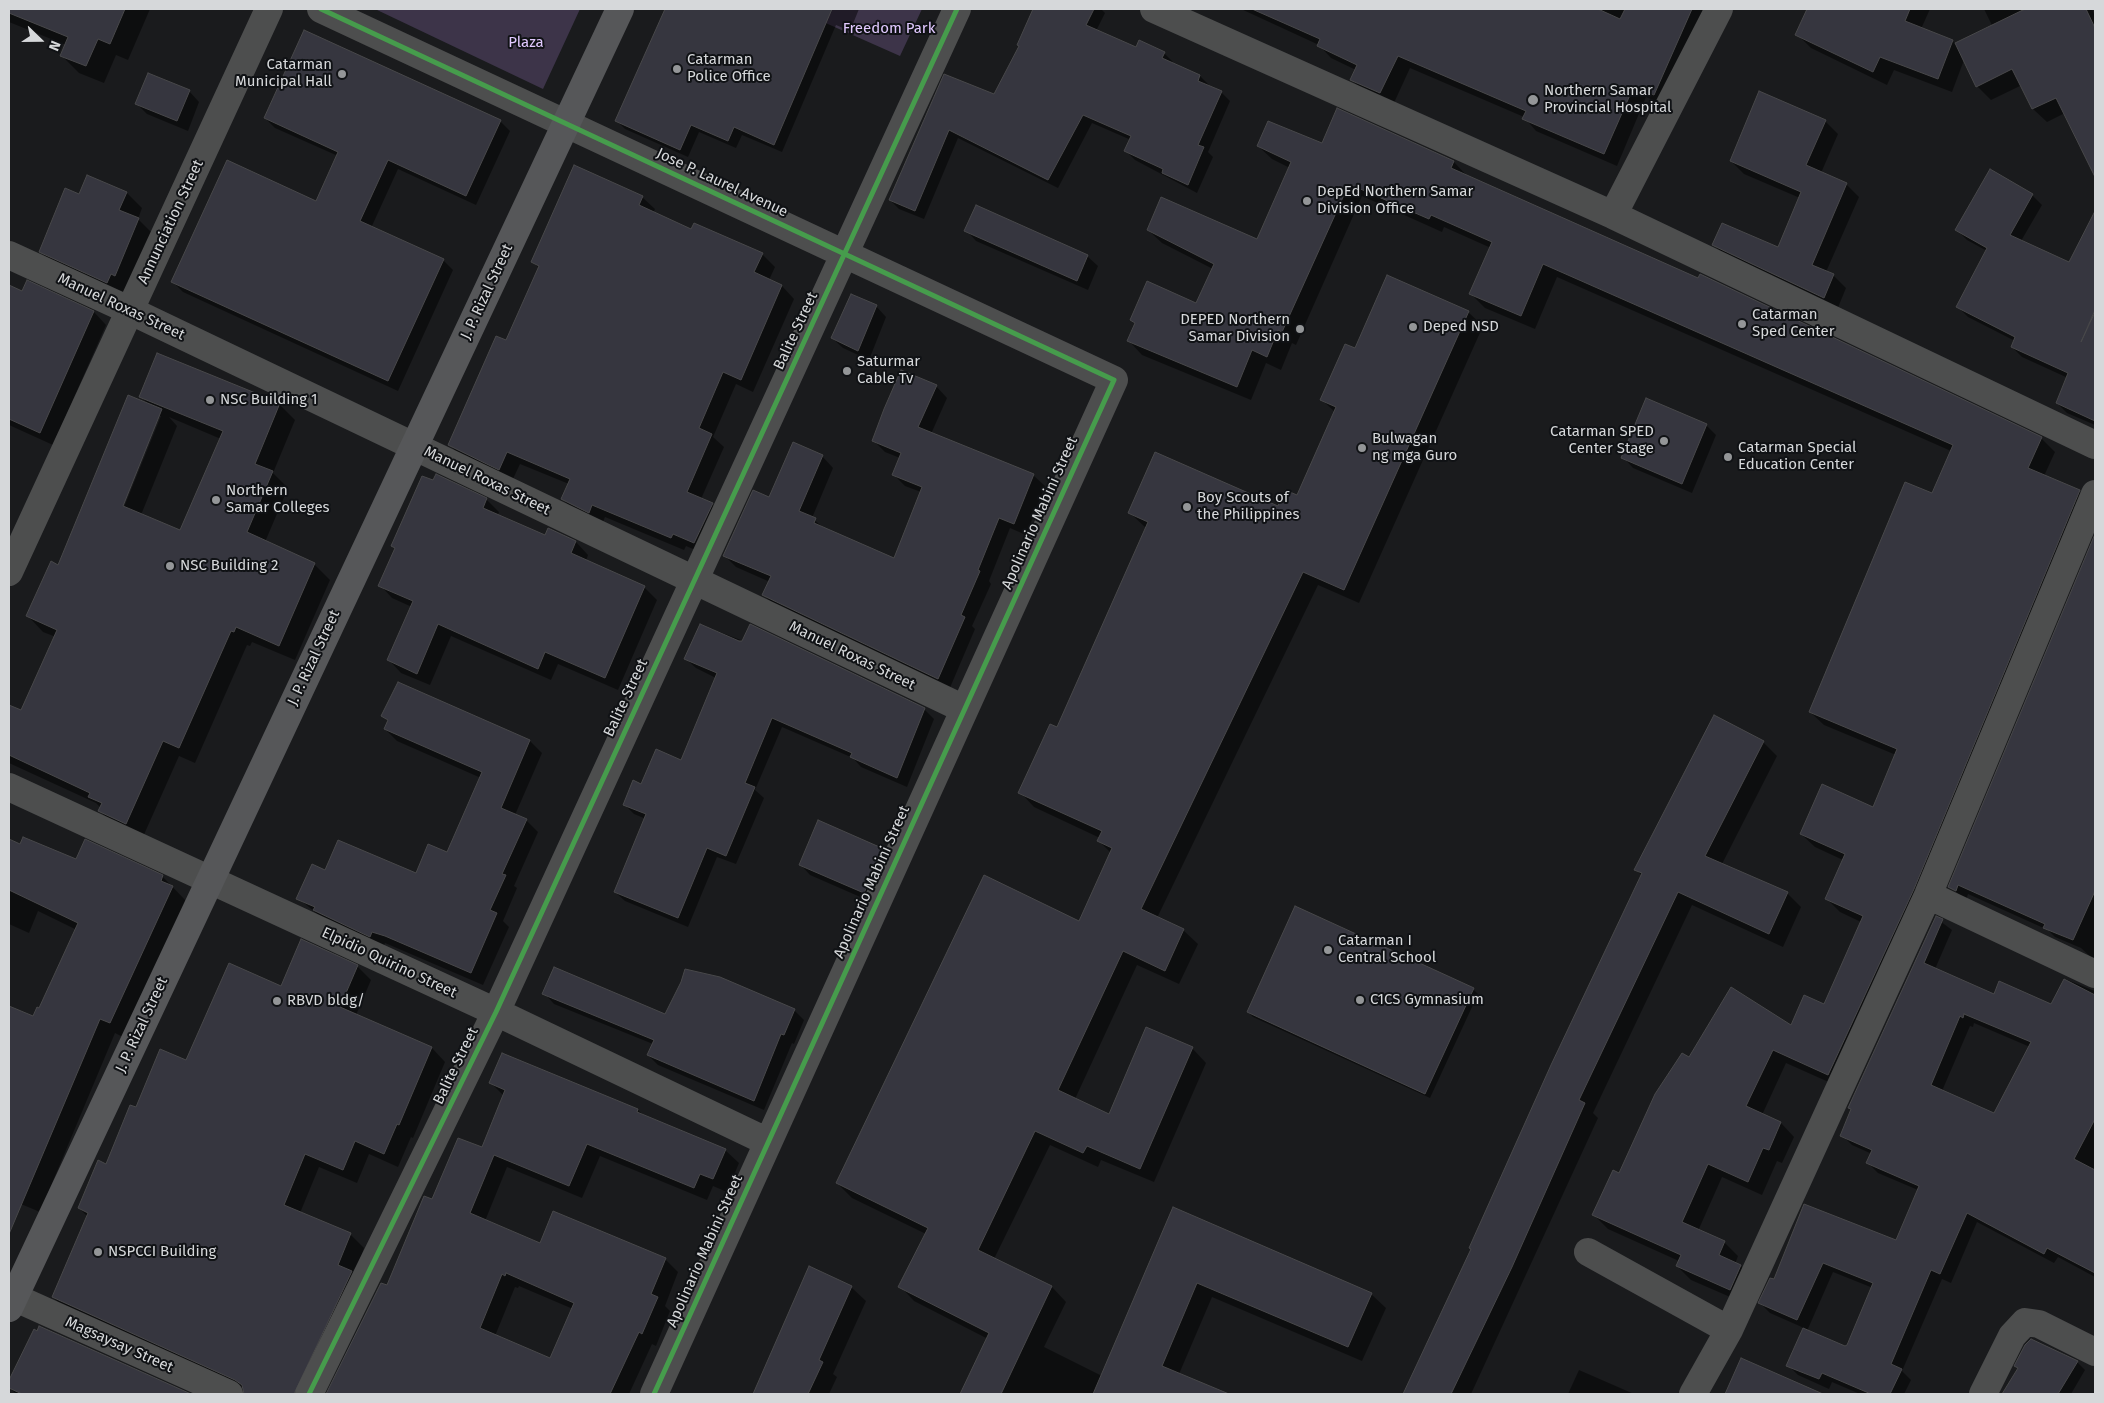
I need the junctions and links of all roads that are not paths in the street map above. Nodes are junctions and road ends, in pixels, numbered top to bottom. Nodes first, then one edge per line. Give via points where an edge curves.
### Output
1 (269, 9) edge
2 (321, 9) edge
3 (620, 9) edge
4 (957, 9) edge
5 (1154, 9) edge
6 (1719, 9) edge
7 (566, 124) junction
8 (1613, 215) junction
9 (846, 255) junction
10 (9, 256) edge
11 (131, 311) junction
12 (1114, 380) joint
13 (2095, 445) edge
14 (414, 446) junction
15 (2095, 494) edge
16 (9, 572) edge
17 (694, 580) junction
18 (964, 710) junction
19 (9, 787) edge
20 (210, 880) junction
21 (1928, 894) junction
22 (2095, 974) edge
23 (496, 1012) junction
24 (768, 1142) junction
25 (1588, 1252) dead end
26 (10, 1300) edge
27 (1729, 1330) junction
28 (2095, 1352) edge
29 (228, 1394) edge
30 (309, 1394) edge
31 (654, 1394) edge
32 (1693, 1394) edge
33 (1983, 1394) edge

1 - 11 street, Annunciation Street
2 - 7 street, Jose P. Laurel Avenue
3 - 7 main road, J. P. Rizal Street
4 - 9 street, Balite Street
5 - 8 street
6 - 8 street
7 - 9 street, Jose P. Laurel Avenue
7 - 14 main road, J. P. Rizal Street
8 - 13 street
9 - 12 street, Jose P. Laurel Avenue
9 - 17 street, Balite Street
10 - 11 street, Manuel Roxas Street
11 - 14 street, Manuel Roxas Street
11 - 16 street, Annunciation Street
12 - 18 street, Apolinario Mabini Street
14 - 17 street, Manuel Roxas Street
14 - 20 main road, J. P. Rizal Street
15 - 21 street
17 - 18 street, Manuel Roxas Street
17 - 23 street, Balite Street
18 - 24 street, Apolinario Mabini Street
19 - 20 street, Elpidio Quirino Street
20 - 23 street, Elpidio Quirino Street
20 - 26 main road, J. P. Rizal Street
21 - 22 street
21 - 27 street
23 - 24 street, Elpidio Quirino Street
23 - 30 street, Balite Street
24 - 31 street, Apolinario Mabini Street
25 - 27 street
26 - 29 street, Magsaysay Street
27 - 32 street
28 - 33 street via 2039,1324 2025,1322 2012,1336

